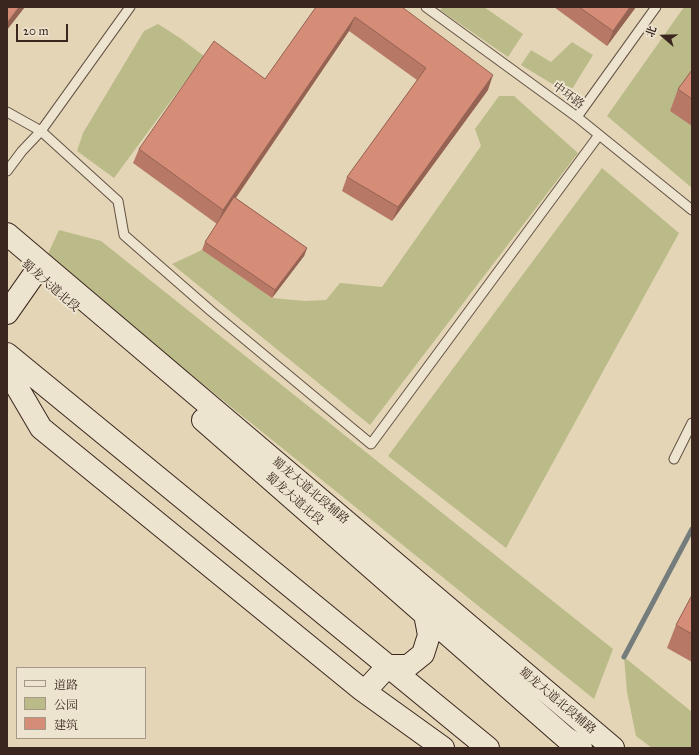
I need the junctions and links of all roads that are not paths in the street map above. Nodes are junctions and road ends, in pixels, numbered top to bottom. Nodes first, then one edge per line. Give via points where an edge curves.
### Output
1 (130, 7) edge
2 (426, 7) edge
3 (656, 7) edge
4 (7, 112) edge
5 (577, 118) junction
6 (41, 130) junction
7 (599, 135) junction
8 (7, 171) edge
9 (692, 210) edge
10 (7, 234) edge
11 (7, 250) edge
12 (35, 273) junction
13 (7, 313) edge
14 (7, 354) edge
15 (7, 370) edge
16 (692, 424) edge
17 (674, 459) dead end
18 (431, 606) junction
19 (388, 666) junction
20 (365, 691) junction
21 (443, 748) edge
22 (488, 748) edge
23 (581, 748) edge
24 (613, 748) edge

1 - 6 lane
2 - 5 lane, 中环路
3 - 5 lane
4 - 6 lane
5 - 7 lane, 中环路
6 - 7 lane via 118,201 124,235 371,444
6 - 8 lane
7 - 9 lane, 中环路
10 - 18 main road, 蜀龙大道北段辅路
11 - 12 main road, 蜀龙大道北段
12 - 13 main road
12 - 18 main road, 蜀龙大道北段
14 - 19 main road
15 - 20 main road via 41,428
16 - 17 lane
18 - 19 main road via 429,636 422,654 408,666
18 - 23 main road, 蜀龙大道北段 via 566,738
18 - 24 main road, 蜀龙大道北段辅路
19 - 20 main road
19 - 22 main road
20 - 21 main road

